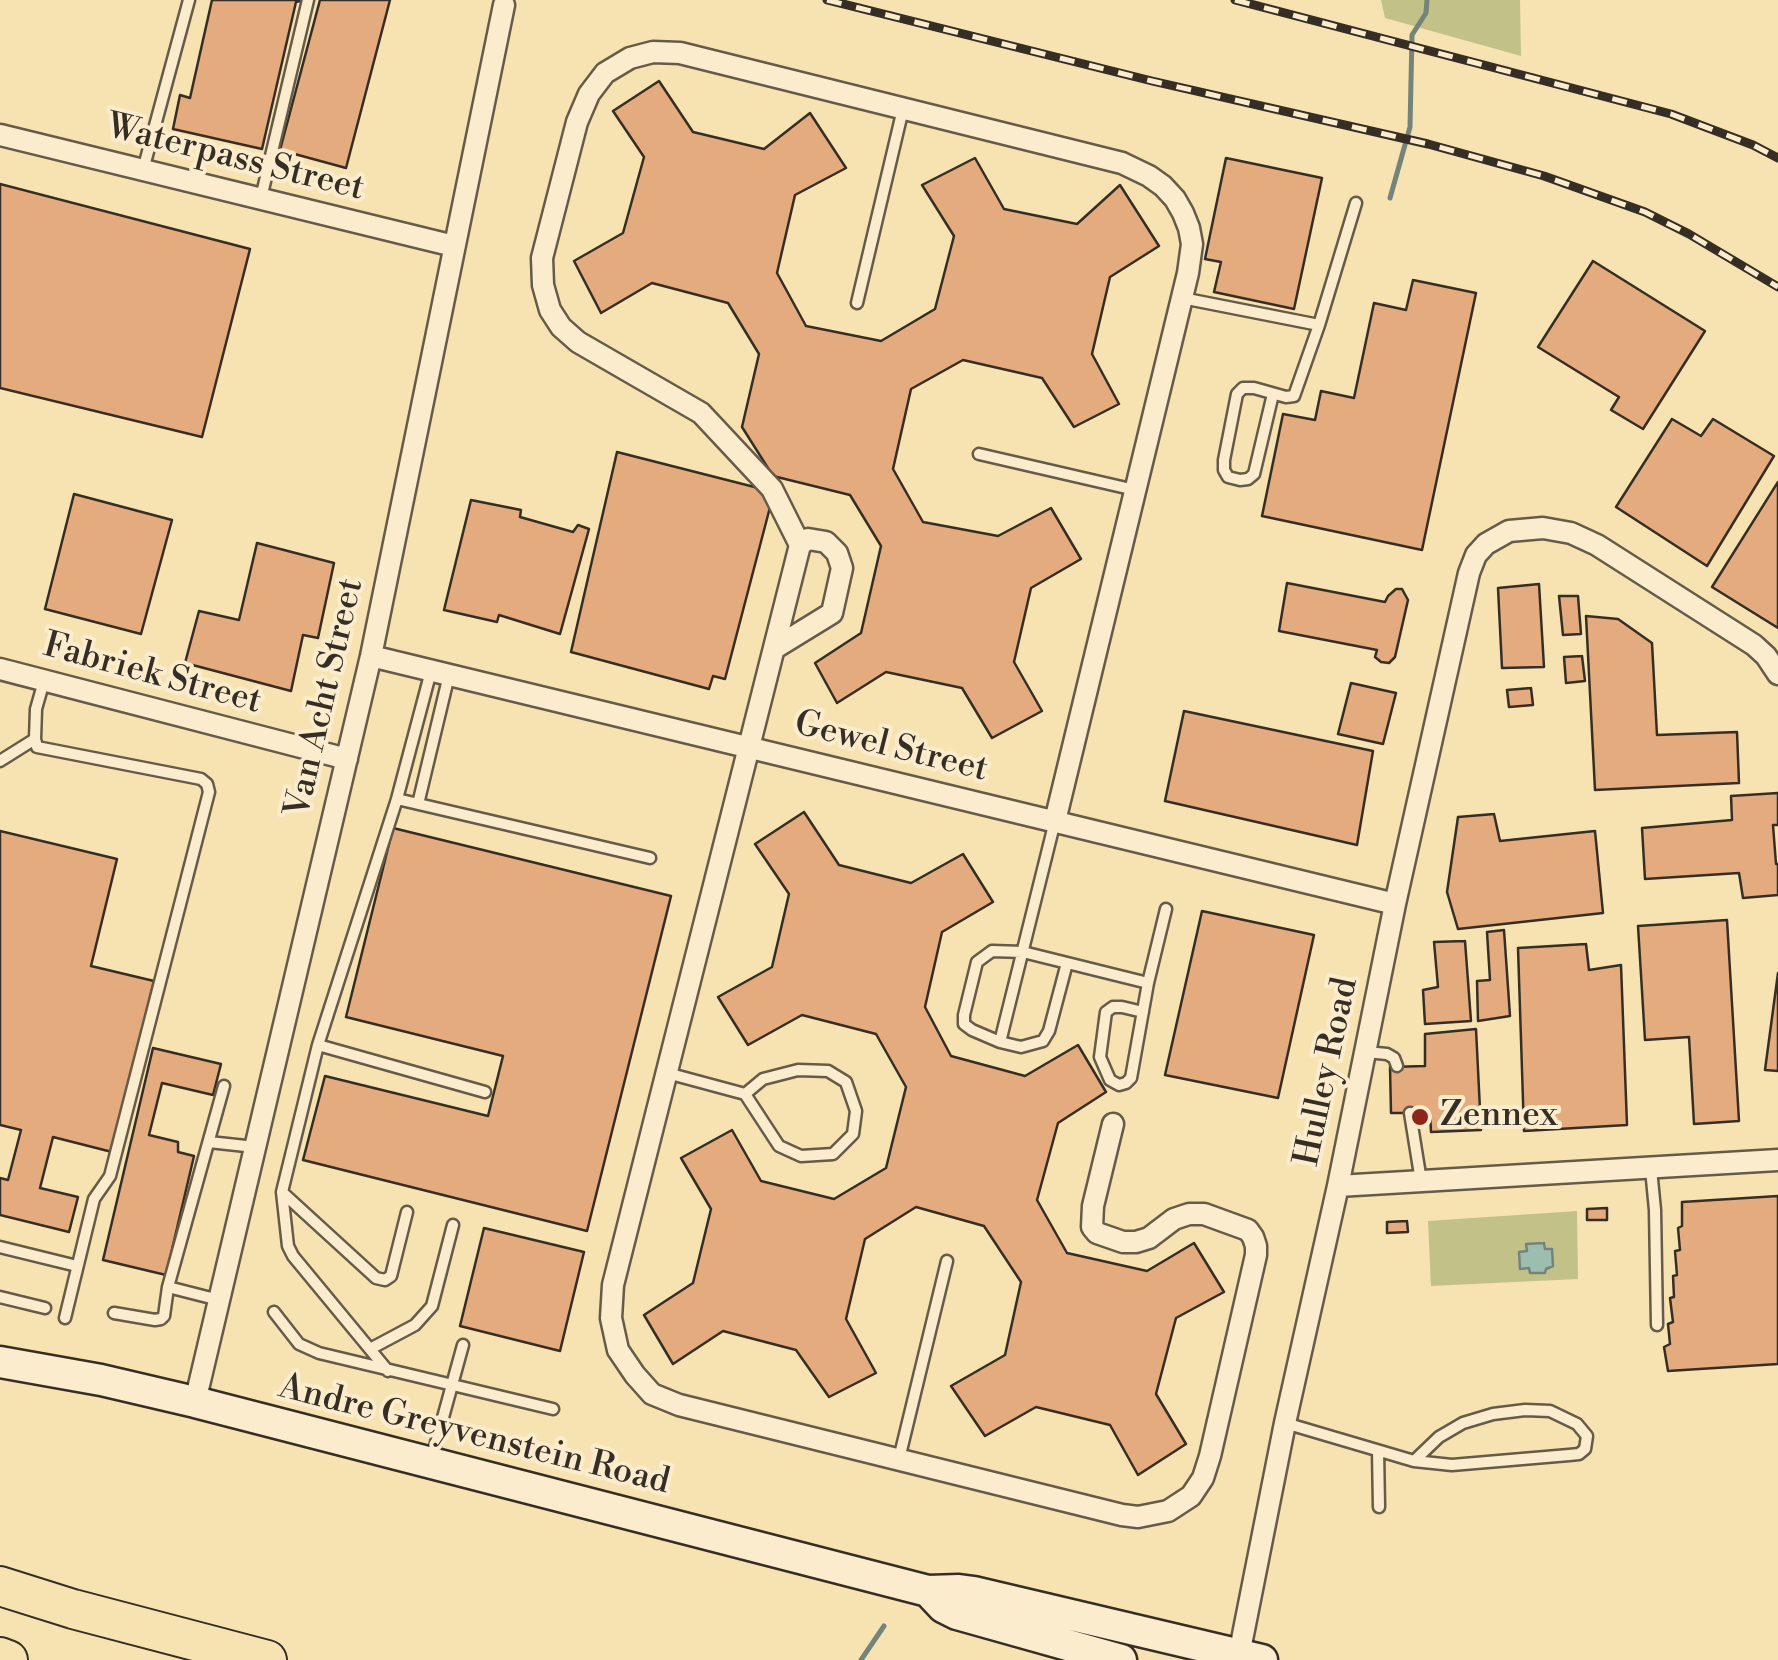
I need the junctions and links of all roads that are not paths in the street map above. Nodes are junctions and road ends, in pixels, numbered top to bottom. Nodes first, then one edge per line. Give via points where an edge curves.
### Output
1 (189, 0) edge
2 (308, 0) edge
3 (504, 4) dead end
4 (902, 110) junction
5 (0, 135) edge
6 (143, 170) junction
7 (261, 199) junction
8 (1356, 203) dead end
9 (454, 246) junction
10 (1182, 298) junction
11 (857, 303) dead end
12 (1319, 325) junction
13 (1273, 394) junction
14 (979, 454) dead end
15 (1136, 490) junction
16 (800, 545) junction
17 (775, 648) junction
18 (371, 656) junction
19 (1775, 664) edge
20 (0, 669) edge
21 (440, 673) junction
22 (45, 680) junction
23 (34, 739) junction
24 (751, 747) junction
25 (346, 759) junction
26 (0, 761) edge
27 (397, 799) junction
28 (418, 804) junction
29 (1055, 821) junction
30 (650, 858) dead end
31 (1395, 904) junction
32 (1166, 910) dead end
33 (1023, 952) junction
34 (1067, 963) junction
35 (1148, 983) junction
36 (1143, 1012) junction
37 (1000, 1042) junction
38 (318, 1045) junction
39 (1365, 1052) junction
40 (1397, 1066) dead end
41 (668, 1074) junction
42 (224, 1086) dead end
43 (485, 1092) dead end
44 (745, 1094) junction
45 (1410, 1112) dead end
46 (1113, 1124) dead end
47 (209, 1142) junction
48 (255, 1147) junction
49 (1778, 1160) edge
50 (1651, 1169) junction
51 (1421, 1181) junction
52 (1338, 1186) junction
53 (282, 1192) junction
54 (407, 1212) dead end
55 (453, 1226) dead end
56 (0, 1247) edge
57 (948, 1262) dead end
58 (77, 1266) junction
59 (168, 1287) junction
60 (0, 1297) edge
61 (219, 1300) junction
62 (45, 1308) dead end
63 (274, 1312) dead end
64 (114, 1313) dead end
65 (65, 1318) dead end
66 (1657, 1325) dead end
67 (464, 1345) dead end
68 (370, 1349) junction
69 (0, 1362) edge
70 (388, 1371) junction
71 (452, 1385) junction
72 (195, 1402) junction
73 (553, 1409) dead end
74 (1285, 1423) junction
75 (1378, 1451) junction
76 (899, 1459) junction
77 (1414, 1461) junction
78 (431, 1462) junction
79 (1379, 1507) dead end
80 (0, 1586) edge
81 (928, 1591) junction
82 (73, 1608) junction
83 (0, 1658) edge
84 (1246, 1658) edge
85 (8, 1660) edge
86 (208, 1660) edge
87 (267, 1660) edge
88 (1120, 1660) edge

1 - 6 lane
2 - 7 lane
3 - 9 street, Van Acht Street
4 - 10 street via 1122,163 1149,176 1175,199 1189,228
4 - 11 lane
4 - 16 street via 680,53 630,58 589,94 542,258 550,310 561,327 701,413 777,496
5 - 6 street, Waterpass Street
6 - 7 street, Waterpass Street
7 - 9 street, Waterpass Street
8 - 12 lane
9 - 18 street, Van Acht Street
10 - 12 lane
10 - 15 street
12 - 13 lane via 1294,396
13 - 13 lane via 1254,388 1237,394 1224,460 1228,477 1254,474
14 - 15 lane
15 - 29 street
16 - 17 street
16 - 17 street via 826,542 838,553 842,576 828,617
17 - 24 street
18 - 21 street, Gewel Street
18 - 25 street, Van Acht Street
19 - 31 street, Hulley Road via 1597,545 1558,530 1525,528 1486,544 1468,573
20 - 22 street, Fabriek Street
21 - 24 street, Gewel Street
21 - 27 lane
21 - 28 lane
22 - 23 lane
22 - 25 street, Fabriek Street
23 - 26 lane
23 - 58 lane via 45,750 201,780 209,792 110,1176 94,1199
24 - 29 street, Gewel Street
24 - 41 street
25 - 48 street, Van Acht Street
27 - 28 lane
27 - 38 lane
28 - 30 lane
29 - 31 street, Gewel Street
29 - 33 lane
31 - 39 street, Hulley Road
32 - 35 lane
33 - 34 lane
33 - 37 lane
33 - 37 lane via 984,955 964,1015 964,1024
34 - 35 lane
34 - 37 lane via 1043,1041 1021,1047
35 - 36 lane
36 - 36 lane via 1131,1078 1119,1085 1100,1057 1106,1012 1112,1006
38 - 43 lane
38 - 53 lane
39 - 40 lane via 1387,1054
39 - 52 street, Hulley Road
41 - 44 lane
41 - 76 street via 613,1285 618,1350 652,1394 679,1406
42 - 47 lane
44 - 44 lane via 779,1146 801,1156 833,1154 853,1134 856,1111 846,1082 828,1071 764,1079
45 - 51 lane
46 - 76 street via 1093,1206 1097,1234 1136,1242 1174,1219 1204,1214 1248,1230 1256,1246 1198,1487 1168,1512 1138,1517
47 - 48 lane
47 - 59 lane
48 - 61 street, Van Acht Street
49 - 50 street
50 - 51 street
50 - 66 lane
51 - 52 street
52 - 74 street, Hulley Road
53 - 54 lane via 385,1280
53 - 68 lane via 293,1256
55 - 68 lane via 432,1306 415,1325
56 - 58 lane
57 - 76 lane
58 - 65 lane
59 - 61 lane
59 - 64 lane via 161,1319
60 - 62 lane
61 - 72 street, Van Acht Street
63 - 70 lane via 299,1344
67 - 71 lane
68 - 70 lane
69 - 72 main road, Andre Greyvenstein Road
70 - 71 lane
71 - 73 lane
71 - 78 lane
72 - 78 main road, Andre Greyvenstein Road
74 - 75 lane
74 - 84 street, Hulley Road
75 - 77 lane
75 - 79 lane
77 - 77 lane via 1439,1437 1493,1414 1550,1412 1587,1436 1579,1454
78 - 81 main road, Andre Greyvenstein Road
80 - 82 highway
81 - 84 main road, Andre Greyvenstein Road via 974,1592
81 - 88 main road, Andre Greyvenstein Road via 957,1614
82 - 86 highway via 103,1625
82 - 87 highway
83 - 85 highway

